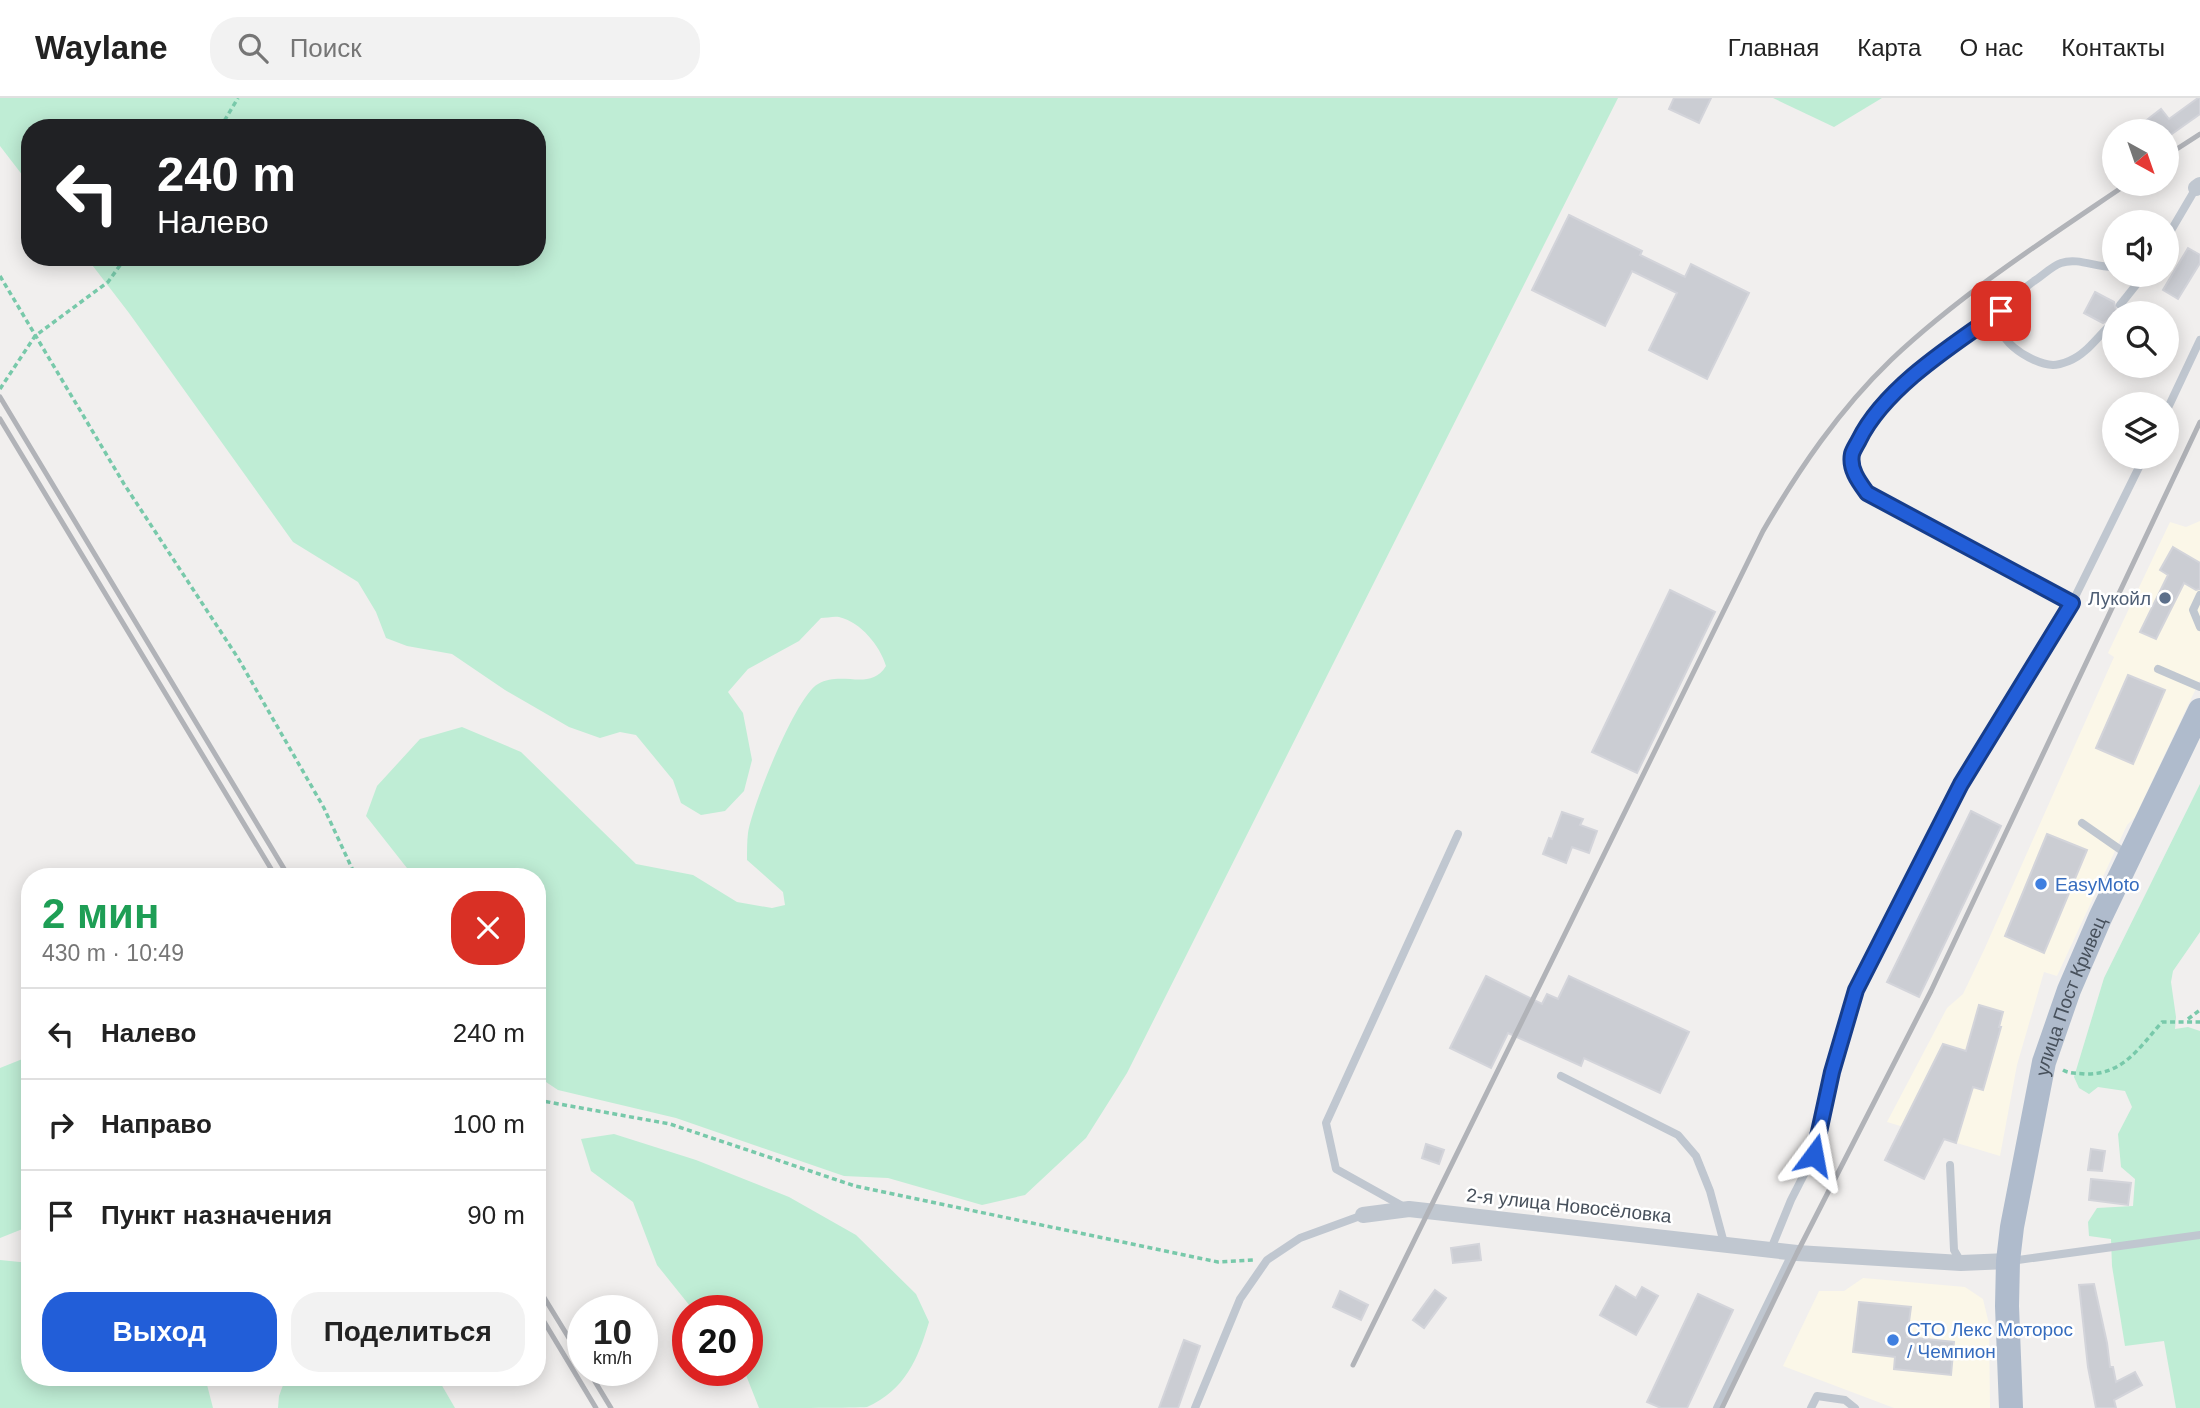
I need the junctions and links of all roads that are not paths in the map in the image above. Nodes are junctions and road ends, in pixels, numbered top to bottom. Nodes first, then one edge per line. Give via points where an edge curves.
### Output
1 (2198, 186) edge
2 (2179, 217) edge
3 (2102, 268) edge
4 (2134, 287) edge
5 (2123, 301) edge
6 (2001, 311) junction
7 (2102, 334) edge
8 (2200, 340) edge
9 (2175, 392) edge
10 (2138, 469) edge
11 (2200, 595) edge
12 (2072, 603) junction
13 (2200, 627) edge
14 (2158, 669) dead end
15 (2200, 687) edge
16 (2200, 710) edge
17 (2082, 823) dead end
18 (1458, 834) dead end
19 (2130, 856) junction
20 (1561, 1076) dead end
21 (1950, 1166) dead end
22 (1409, 1209) junction
23 (1363, 1214) joint
24 (2200, 1235) edge
25 (1724, 1244) junction
26 (1771, 1249) junction
27 (1793, 1252) junction
28 (2008, 1261) junction
29 (1961, 1263) junction
30 (1195, 1408) edge
31 (1717, 1408) edge
32 (1811, 1408) edge
33 (1855, 1408) edge
34 (2011, 1408) edge

1 - 2 lane
3 - 6 lane via 2061,262
4 - 5 lane
6 - 7 lane via 1999,327 2007,343 2031,359 2054,365 2071,360
6 - 12 lane via 1939,354 1867,425 1852,455 1855,477 1867,493
8 - 9 lane
10 - 12 lane
11 - 13 lane via 2193,610
12 - 26 lane via 1961,784 1856,990 1814,1155
14 - 15 lane
16 - 19 main road, улица Пост Кривец
17 - 19 lane
18 - 22 lane via 1326,1123 1336,1169
19 - 28 main road, улица Пост Кривец via 2069,990 2044,1062
20 - 25 lane via 1678,1135 1696,1156
21 - 29 lane via 1954,1250
22 - 23 street, 2-я улица Новосёловка
22 - 25 street, 2-я улица Новосёловка
23 - 30 lane via 1300,1238 1266,1260 1240,1299
24 - 28 lane
25 - 26 street, 2-я улица Новосёловка
26 - 27 street
27 - 29 street
27 - 31 lane
28 - 29 street
28 - 34 main road, улица Пост Кривец
32 - 33 lane via 1817,1396 1845,1400

